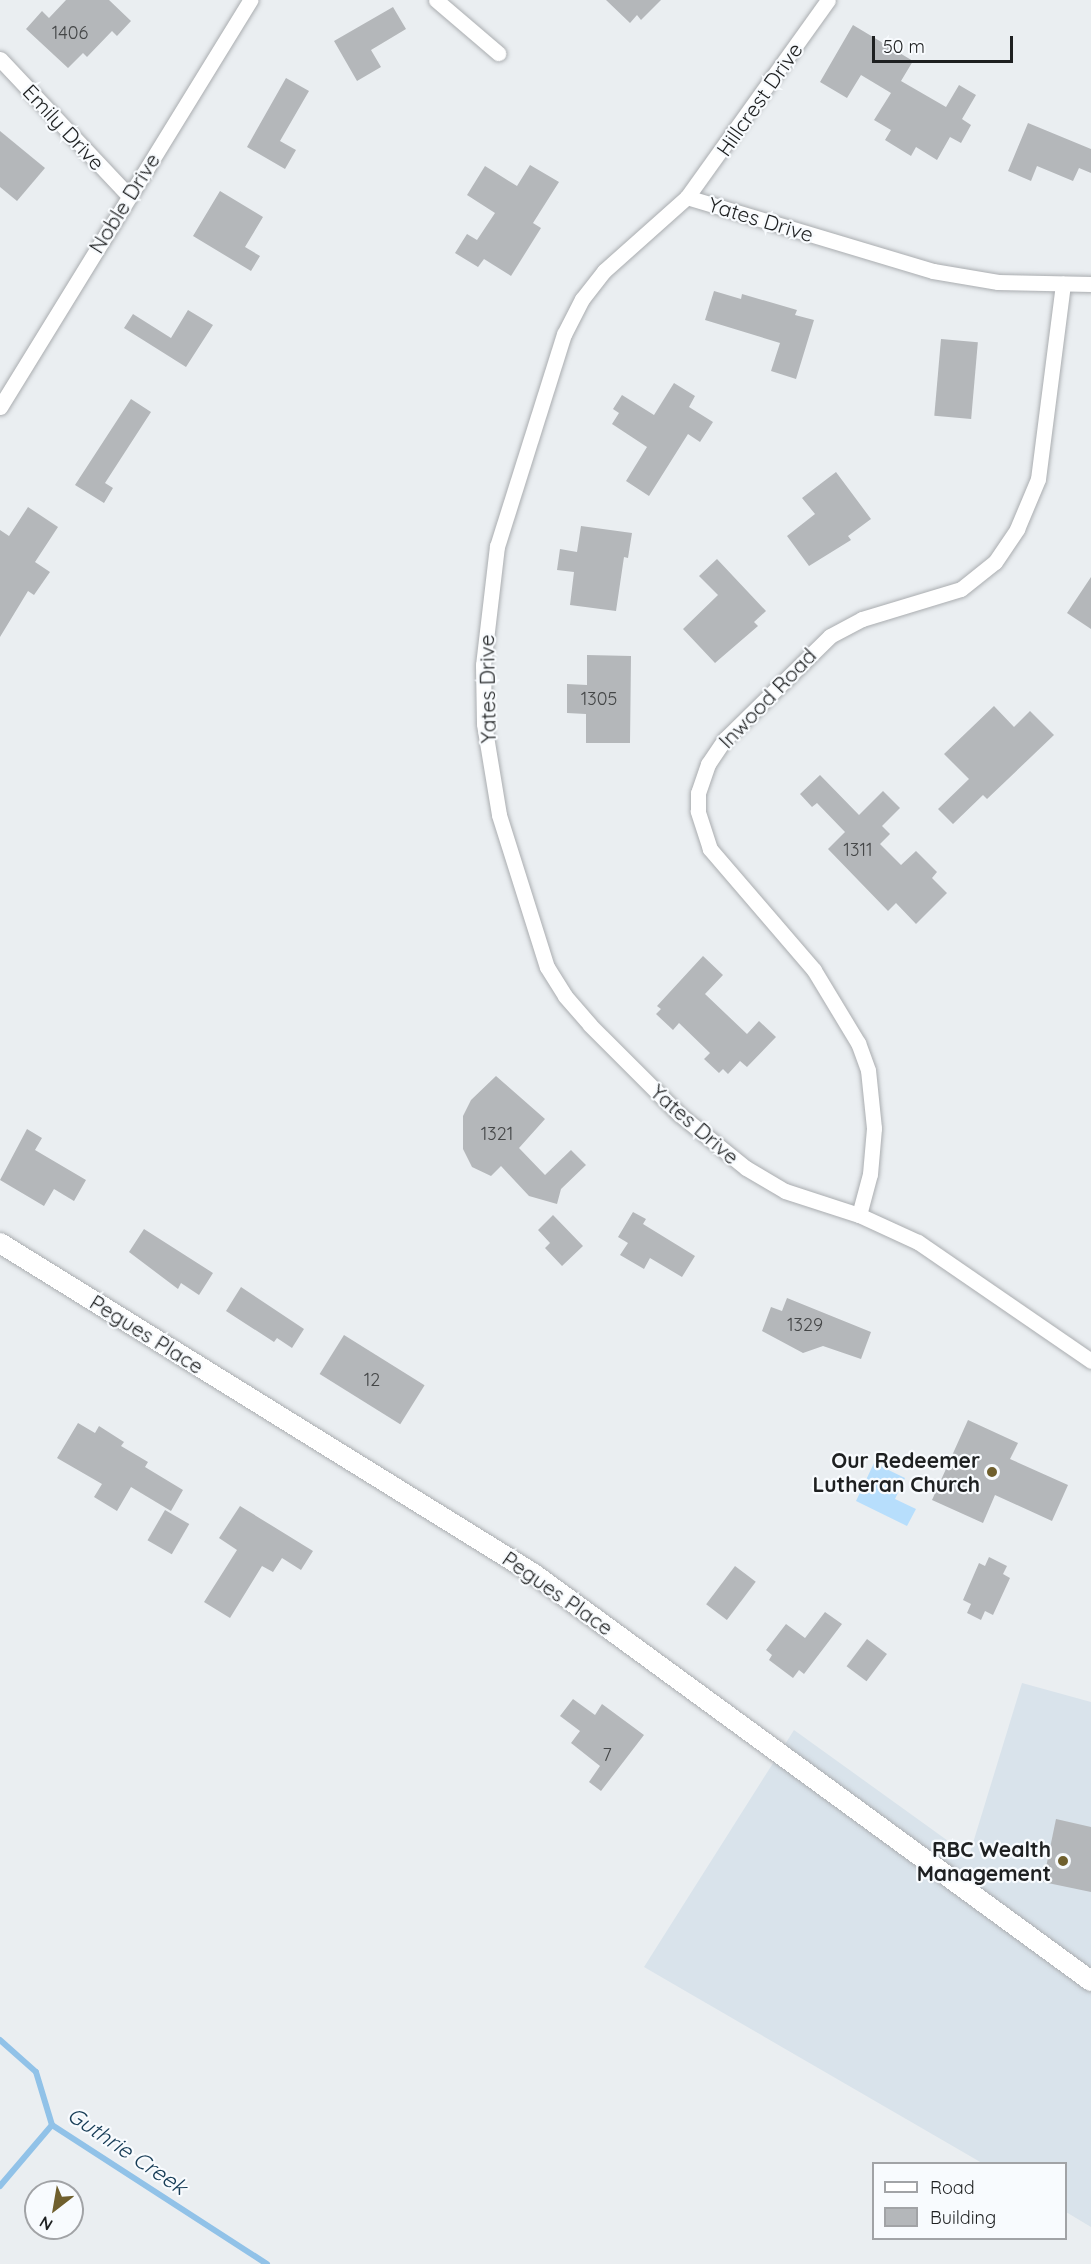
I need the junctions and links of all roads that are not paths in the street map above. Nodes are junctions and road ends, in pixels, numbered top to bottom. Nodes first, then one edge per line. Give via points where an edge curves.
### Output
1 (250, 0) edge
2 (436, 0) edge
3 (828, 0) edge
4 (498, 53) dead end
5 (0, 59) edge
6 (128, 195) junction
7 (687, 197) junction
8 (1063, 284) junction
9 (1091, 284) edge
10 (0, 407) edge
11 (859, 1215) junction
12 (0, 1244) edge
13 (1091, 1361) edge
14 (1091, 1981) edge

1 - 6 street, Noble Drive
2 - 4 street
3 - 7 street, Hillcrest Drive
5 - 6 street, Emily Drive
6 - 10 street, Noble Drive
7 - 8 street, Yates Drive via 933,271 998,282
7 - 11 street, Yates Drive via 636,239 592,285 572,315 550,372 503,524 492,575 483,665 489,769 499,815 540,945 565,996 679,1114 723,1151 785,1191
8 - 9 street, Yates Drive
8 - 11 street, Inwood Road via 1038,479 1017,529 995,562 961,589 862,619 830,636 725,739 708,764 698,793 698,811 710,849 814,970 858,1043 868,1070 874,1128 870,1174
11 - 13 street, Yates Drive via 918,1242
12 - 14 street, Pegues Place via 534,1575

